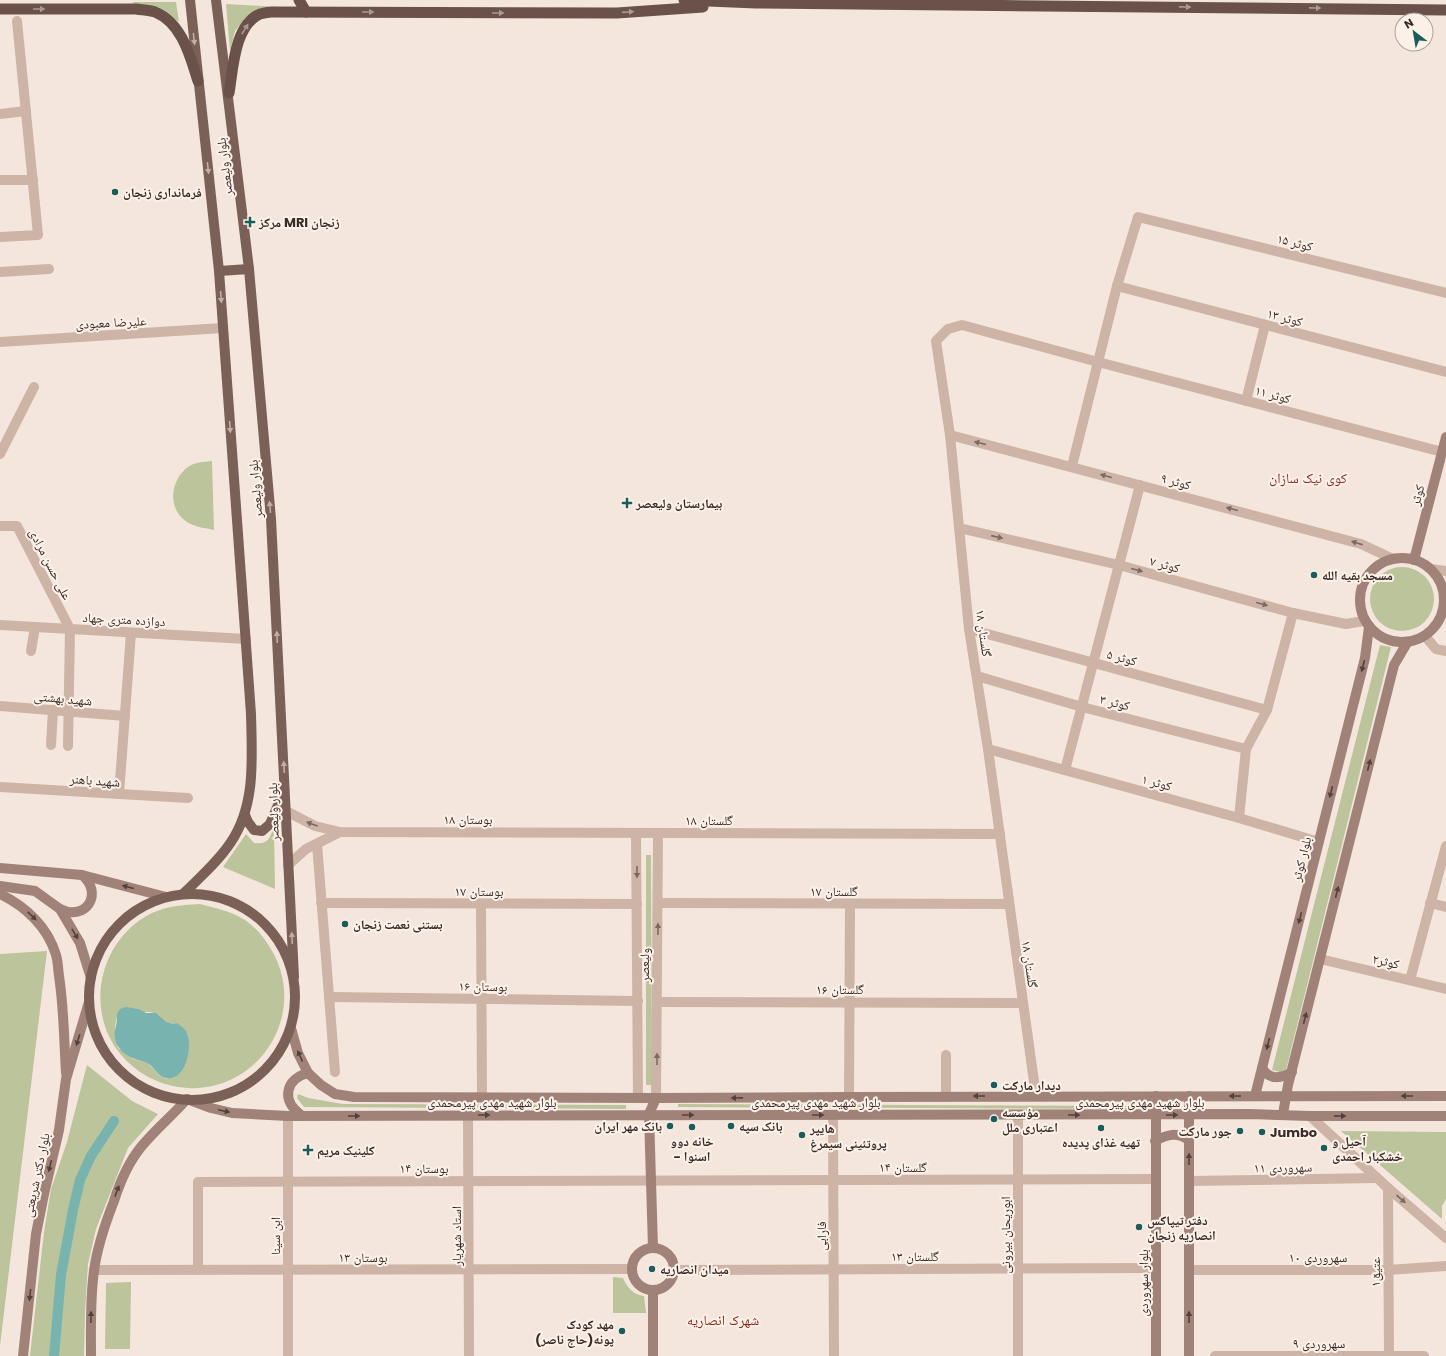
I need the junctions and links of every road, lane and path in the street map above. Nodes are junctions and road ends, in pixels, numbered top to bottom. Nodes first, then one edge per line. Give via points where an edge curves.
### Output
1 (97, 0) edge
2 (190, 0) edge
3 (216, 0) edge
4 (299, 0) edge
5 (684, 0) edge
6 (756, 3) junction
7 (0, 9) edge
8 (89, 9) junction
9 (1446, 10) edge
10 (306, 12) junction
11 (17, 21) dead end
12 (198, 81) junction
13 (229, 93) junction
14 (26, 111) junction
15 (0, 114) edge
16 (0, 180) edge
17 (33, 180) junction
18 (0, 237) edge
19 (49, 269) dead end
20 (249, 269) junction
21 (219, 271) junction
22 (0, 272) edge
23 (1117, 286) junction
24 (1446, 293) edge
25 (1265, 325) junction
26 (223, 328) junction
27 (0, 342) edge
28 (1098, 362) junction
29 (1446, 372) edge
30 (34, 387) dead end
31 (1246, 401) junction
32 (950, 435) junction
33 (1446, 437) edge
34 (1444, 452) edge
35 (0, 454) edge
36 (1072, 466) junction
37 (1140, 485) junction
38 (0, 526) edge
39 (959, 528) junction
40 (1393, 559) junction
41 (1414, 560) junction
42 (1119, 565) junction
43 (1431, 569) junction
44 (1446, 571) edge
45 (1293, 613) junction
46 (1366, 624) junction
47 (0, 625) edge
48 (35, 627) junction
49 (70, 629) junction
50 (969, 629) junction
51 (132, 632) junction
52 (1425, 636) junction
53 (246, 639) junction
54 (1407, 643) junction
55 (31, 651) dead end
56 (1446, 651) edge
57 (1094, 663) junction
58 (977, 676) junction
59 (0, 706) edge
60 (1082, 707) junction
61 (53, 710) junction
62 (1267, 710) junction
63 (69, 711) junction
64 (125, 716) junction
65 (51, 745) dead end
66 (68, 746) dead end
67 (988, 749) junction
68 (1246, 749) junction
69 (1065, 770) junction
70 (0, 786) edge
71 (285, 788) junction
72 (119, 794) junction
73 (188, 798) dead end
74 (286, 811) junction
75 (245, 815) junction
76 (1239, 818) junction
77 (340, 832) junction
78 (636, 832) junction
79 (658, 833) junction
80 (1000, 834) junction
81 (1319, 842) junction
82 (317, 844) junction
83 (1446, 846) edge
84 (288, 865) junction
85 (0, 868) edge
86 (82, 875) junction
87 (0, 886) edge
88 (0, 894) edge
89 (183, 894) junction
90 (166, 897) junction
91 (322, 903) junction
92 (658, 903) junction
93 (1430, 903) junction
94 (481, 904) junction
95 (637, 904) junction
96 (850, 904) junction
97 (1009, 904) junction
98 (1446, 907) edge
99 (60, 909) junction
100 (1320, 959) junction
101 (294, 977) junction
102 (91, 978) junction
103 (1410, 980) junction
104 (1446, 989) edge
105 (329, 997) junction
106 (482, 999) junction
107 (638, 1001) junction
108 (89, 1002) junction
109 (657, 1002) junction
110 (849, 1002) junction
111 (1023, 1003) junction
112 (290, 1028) junction
113 (946, 1055) dead end
114 (1262, 1068) junction
115 (335, 1072) dead end
116 (1292, 1072) junction
117 (308, 1073) junction
118 (66, 1079) junction
119 (946, 1096) junction
120 (1036, 1096) junction
121 (1156, 1096) junction
122 (1189, 1096) junction
123 (1255, 1096) junction
124 (1286, 1096) junction
125 (1446, 1096) edge
126 (482, 1097) junction
127 (848, 1097) junction
128 (638, 1098) junction
129 (656, 1098) junction
130 (187, 1100) junction
131 (649, 1114) junction
132 (1283, 1114) junction
133 (301, 1115) junction
134 (468, 1115) junction
135 (833, 1115) junction
136 (1018, 1115) junction
137 (1156, 1115) junction
138 (1190, 1115) junction
139 (288, 1116) junction
140 (1310, 1116) junction
141 (1446, 1116) edge
142 (1189, 1140) junction
143 (1155, 1141) junction
144 (1377, 1178) junction
145 (833, 1180) junction
146 (1018, 1180) junction
147 (1156, 1180) junction
148 (468, 1181) junction
149 (650, 1181) junction
150 (1189, 1181) junction
151 (288, 1182) junction
152 (1388, 1188) junction
153 (1446, 1238) edge
154 (652, 1248) junction
155 (1446, 1266) edge
156 (1156, 1268) junction
157 (469, 1269) junction
158 (631, 1269) junction
159 (834, 1269) junction
160 (1018, 1269) junction
161 (94, 1270) junction
162 (198, 1270) junction
163 (288, 1270) junction
164 (674, 1270) junction
165 (1189, 1270) junction
166 (1388, 1270) junction
167 (653, 1290) junction
168 (23, 1356) edge
169 (91, 1356) edge
170 (288, 1356) edge
171 (469, 1356) edge
172 (653, 1356) edge
173 (834, 1356) edge
174 (1018, 1356) edge
175 (1156, 1356) edge
176 (1189, 1356) edge
177 (1215, 1356) edge
178 (1389, 1356) edge
179 (1424, 1356) edge

1 - 8 highway
2 -> 12 main road, بلوار ولیعصر
3 - 13 main road, بلوار ولیعصر
4 - 10 highway
5 - 6 highway
6 -> 9 highway
10 -> 6 highway via 616,13
7 -> 8 highway
8 - 12 highway via 136,9 155,12 180,33
13 -> 10 highway via 236,47 249,23 260,14
11 - 14 street
12 -> 21 main road, بلوار ولیعصر
13 - 20 main road, بلوار ولیعصر
14 - 15 street
14 - 17 street
16 - 17 street
17 - 18 street via 38,235
19 - 22 street
20 - 21 main road
71 -> 20 main road, بلوار ولیعصر via 270,519
21 -> 26 main road, بلوار ولیعصر
23 - 24 street, ۱۵ کوثر via 1138,217
23 - 25 street, کوثر ۱۳
23 - 28 street
25 - 29 street, کوثر ۱۳
25 - 31 street
26 - 27 street, علیرضا معبودی
26 -> 53 main road, بلوار ولیعصر
28 - 31 street, کوثر ۱۱
28 - 32 street, کوثر ۱۱ via 962,325 948,330 936,341
28 - 36 street
30 - 35 street
31 - 34 street, کوثر ۱۱
36 -> 32 street, کوثر ۹
32 - 39 street, گلستان ۱۸
33 - 34 main road, کوثر
34 - 41 main road, کوثر
37 -> 36 street, کوثر ۹
40 -> 37 street, کوثر ۹ via 1361,544
37 - 42 street
38 - 49 street, علی حسن مرادی via 17,526
39 -> 42 street, کوثر ۷
39 - 50 street, گلستان ۱۸
40 - 41 main road
40 - 46 main road via 1373,569 1361,588 1360,611
41 - 43 main road
42 -> 45 street, کوثر ۷
42 - 57 street
43 - 44 street
43 - 52 main road via 1443,588 1444,610 1440,620
45 - 46 street, کوثر ۷ via 1346,624
45 - 62 street
46 - 54 main road via 1376,635 1386,640
46 -> 81 main road, بلوار کوثر via 1365,658
47 - 48 street, دوازده متری جهاد
48 - 49 street, دوازده متری جهاد
48 - 55 street
49 - 51 street, دوازده متری جهاد
49 - 63 street
50 - 57 street, کوثر ۵
50 - 58 street, گلستان ۱۸
51 - 53 street, دوازده متری جهاد
51 - 64 street
52 - 54 main road
52 - 56 street via 1436,649
53 - 75 main road, بلوار ولیعصر via 252,767
100 -> 54 main road via 1394,665
57 - 60 street
57 - 62 street, کوثر ۵
58 - 60 street, کوثر ۳
58 - 67 street, گلستان ۱۸
59 - 61 street, شهید بهشتی
60 - 68 street, کوثر ۳
60 - 69 street
61 - 63 street, شهید بهشتی
61 - 65 street
62 - 68 street
63 - 64 street, شهید بهشتی
63 - 66 street
64 - 72 street
67 - 69 street, کوثر ۱
67 - 80 street, گلستان ۱۸
68 - 76 street
69 - 76 street, کوثر ۱
70 - 72 street, شهید باهنر
71 - 74 main road, بلوار ولیعصر
71 - 75 main road via 270,824 262,831 254,830
72 - 73 street, شهید باهنر
77 -> 74 street via 315,826
74 - 84 main road, بلوار ولیعصر
75 - 89 main road, بلوار ولیعصر via 231,843
76 - 81 street, کوثر ۱
77 - 78 street, بوستان ۱۸
77 - 82 street, بوستان ۱۸
78 - 79 street, بوستان ۱۸
78 -> 95 street, ولیعصر
79 - 80 street, گلستان ۱۸
79 - 92 street, ولیعصر
80 - 97 street, گلستان ۱۸
81 -> 114 main road, بلوار کوثر
82 - 84 street, بوستان ۱۸ via 306,849
82 - 91 street
83 - 93 street
101 -> 84 main road, بلوار ولیعصر
85 - 86 main road
90 -> 86 main road
86 - 99 main road via 91,884 92,897 89,903 79,912 72,913
87 - 99 main road via 35,891
88 -> 118 main road via 33,916 56,954 61,989
89 - 90 main road, بلوار ولیعصر
89 - 101 main road, بلوار ولیعصر via 221,898 255,914 280,943
90 - 102 main road, بلوار ولیعصر via 144,906 125,919 109,936 98,956
91 - 94 street, بوستان ۱۷
91 - 105 street
92 - 96 street, گلستان ۱۷
109 -> 92 street, ولیعصر
93 - 98 street
93 - 103 street
94 - 95 street, بوستان ۱۷
94 - 106 street
95 - 107 street, ولیعصر
96 - 97 street, گلستان ۱۷
96 - 110 street
97 - 111 street, گلستان ۱۸
99 -> 102 main road via 80,943
100 - 103 street, کوثر۲
116 -> 100 main road
101 - 112 main road, بلوار ولیعصر via 295,1003
102 - 108 main road, بلوار ولیعصر
103 - 104 street, کوثر۲
105 - 106 street, بوستان ۱۶
105 - 115 street
106 - 107 street, بوستان ۱۶
106 - 126 street
107 - 128 street, ولیعصر
108 -> 118 main road, بلوار دکتر شریعتی
108 - 130 main road, بلوار ولیعصر via 93,1025 102,1047 116,1066 134,1081 154,1092
109 - 110 street, گلستان ۱۶
129 -> 109 street, ولیعصر
110 - 111 street, گلستان ۱۶
110 - 127 street
111 - 120 street, گلستان ۱۸
117 -> 112 main road
112 - 130 main road, بلوار ولیعصر via 279,1052 262,1073 227,1093
113 - 119 street
114 - 116 main road via 1269,1076 1276,1078
114 - 123 main road, بلوار کوثر
116 - 124 main road
117 - 126 main road, بلوار شهید مهدی پیرمحمدی via 335,1094 354,1097
117 - 133 main road via 293,1080 289,1087 290,1104
118 -> 168 main road, بلوار دکتر شریعتی via 59,1130 36,1234
120 -> 119 main road, بلوار شهید مهدی پیرمحمدی
119 - 127 main road, بلوار شهید مهدی پیرمحمدی
120 - 121 main road, بلوار شهید مهدی پیرمحمدی
121 - 122 main road, بلوار شهید مهدی پیرمحمدی
121 - 137 main road, بلوار سهروردی
123 -> 122 main road, بلوار شهید مهدی پیرمحمدی
122 - 138 main road
123 - 124 main road, بلوار شهید مهدی پیرمحمدی
125 -> 124 main road, بلوار شهید مهدی پیرمحمدی
124 - 132 main road
126 - 128 main road, بلوار شهید مهدی پیرمحمدی
127 -> 129 main road, بلوار شهید مهدی پیرمحمدی
128 - 129 main road, بلوار شهید مهدی پیرمحمدی
128 - 131 main road
129 - 131 main road
130 -> 139 main road, بلوار شهید مهدی پیرمحمدی via 232,1112
161 -> 130 main road via 102,1234 129,1166 150,1136
134 -> 131 main road, بلوار شهید مهدی پیرمحمدی
131 -> 135 main road, بلوار شهید مهدی پیرمحمدی
131 - 149 main road
132 - 138 main road, بلوار شهید مهدی پیرمحمدی
132 - 140 main road, بلوار شهید مهدی پیرمحمدی
133 -> 134 main road, بلوار شهید مهدی پیرمحمدی
133 - 139 main road, بلوار شهید مهدی پیرمحمدی
134 - 148 street, استاد شهریار
135 - 136 main road, بلوار شهید مهدی پیرمحمدی
135 - 145 street, فارابی
136 -> 137 main road, بلوار شهید مهدی پیرمحمدی
136 - 146 street, ابوریحان بیرونی
137 -> 138 main road, بلوار شهید مهدی پیرمحمدی
137 - 143 main road, بلوار سهروردی
138 - 142 main road
139 - 151 street, ابن سینا
140 -> 141 main road, بلوار شهید مهدی پیرمحمدی
140 - 144 street
142 - 143 main road via 1173,1134
150 -> 142 main road
143 - 147 main road, بلوار سهروردی
144 - 150 street, سهروردی ١١
144 - 152 street
145 - 146 street, گلستان ۱۴
145 - 149 street, گلستان ۱۴
145 - 159 street, فارابی
146 - 147 street, گلستان ۱۴
146 - 160 street, ابوریحان بیرونی
147 - 156 main road, بلوار سهروردی
148 - 149 street, بوستان ۱۴
148 - 151 street, بوستان ۱۴
148 - 157 street, استاد شهریار
149 - 154 main road
150 - 165 main road
151 - 162 street, بوستان ۱۴ via 198,1182
151 - 163 street, ابن سینا
152 -> 153 street
152 - 166 street, عتیق۱
154 - 158 main road via 638,1254
154 - 164 main road via 664,1250 668,1254
155 - 166 street, سهروردی ۱۰
156 - 160 street, گلستان ۱۳
156 - 175 main road, بلوار سهروردی
157 - 158 street, بوستان ۱۳
157 - 163 street, بوستان ۱۳
157 - 171 street, استاد شهریار
158 - 167 main road via 638,1284
159 - 160 street, گلستان ۱۳
159 - 164 street, گلستان ۱۳
159 - 173 street, فارابی
160 - 174 street, ابوریحان بیرونی
161 - 162 street, بوستان ۱۳
169 -> 161 main road
162 - 163 street, بوستان ۱۳
163 - 170 street, ابن سینا
164 - 167 main road via 668,1284
165 - 166 street, سهروردی ۱۰
176 -> 165 main road
166 - 178 street, عتیق۱
167 - 172 main road
177 - 178 street, سهروردی ۹
178 - 179 street, سهروردی ۹

